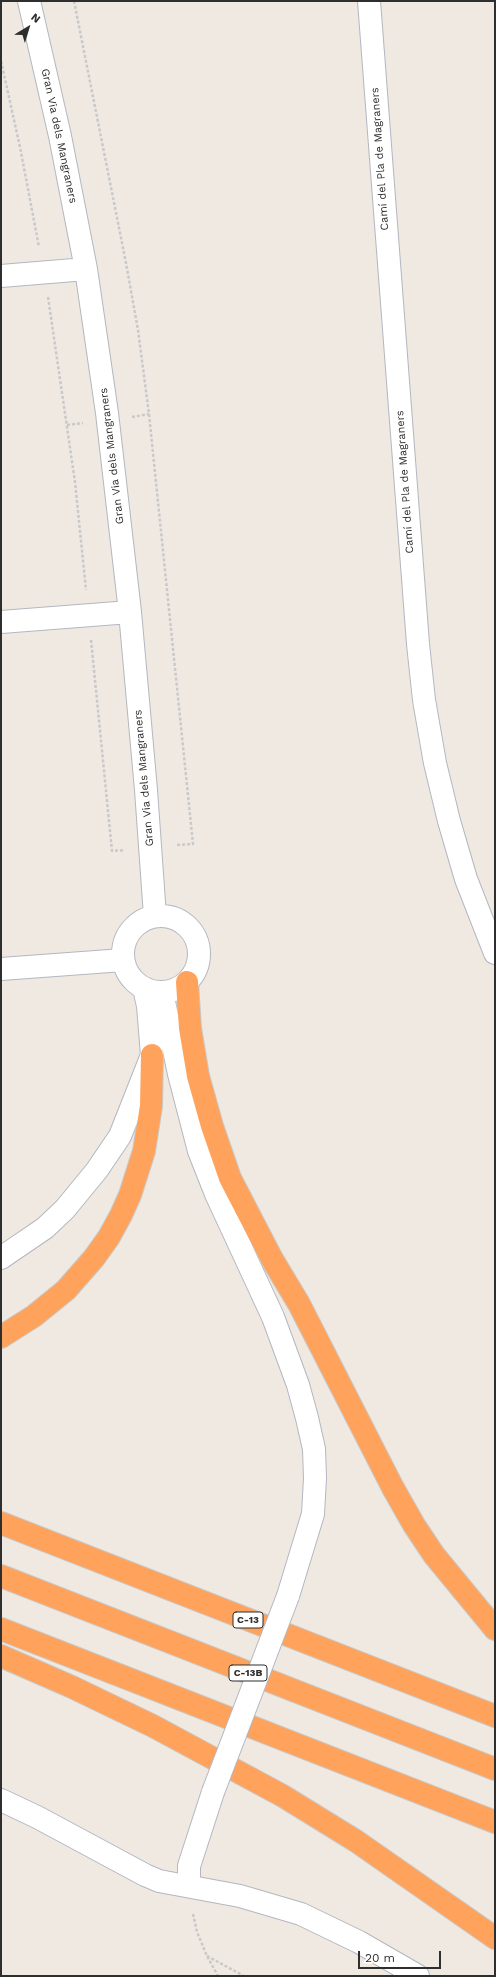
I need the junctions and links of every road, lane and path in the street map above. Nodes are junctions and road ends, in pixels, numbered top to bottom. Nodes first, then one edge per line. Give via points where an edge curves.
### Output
1 (29, 1) edge
2 (74, 1) edge
3 (369, 1) edge
4 (1, 61) edge
5 (86, 269) junction
6 (44, 273) junction
7 (1, 276) edge
8 (130, 612) junction
9 (88, 615) junction
10 (1, 622) edge
11 (193, 844) dead end
12 (112, 851) dead end
13 (155, 916) junction
14 (495, 953) edge
15 (123, 960) junction
16 (1, 969) edge
17 (187, 982) junction
18 (153, 990) junction
19 (152, 1055) junction
20 (1, 1258) edge
21 (1, 1337) edge
22 (1, 1523) edge
23 (1, 1576) edge
24 (1, 1629) edge
25 (495, 1629) edge
26 (1, 1656) edge
27 (495, 1716) edge
28 (495, 1769) edge
29 (1, 1800) edge
30 (495, 1822) edge
31 (189, 1886) junction
32 (495, 1938) edge
33 (207, 1956) junction
34 (218, 1976) edge
35 (244, 1976) edge
36 (418, 1976) edge

1 - 5 street, Gran Via dels Mangraners via 60,136
2 - 11 path via 138,330 151,431
3 - 14 street, Camí del Pla de Magraners via 424,700 448,820 466,879
4 - 6 path
5 - 6 street
5 - 8 street, Gran Via dels Mangraners via 107,413
6 - 7 street
6 - 9 path via 75,482
8 - 9 street
8 - 13 street, Gran Via dels Mangraners
9 - 10 street
9 - 12 path
13 - 15 street via 141,921 130,931 124,945
13 - 17 street via 169,917 181,922 191,932 197,944 199,957 195,971
15 - 16 street
15 - 18 street via 130,977
17 - 18 street via 175,989
17 - 25 highway via 190,1028 198,1076 230,1178 414,1524 434,1555
18 - 19 street via 148,1006
18 - 31 street, bridge via 199,1151 275,1323 298,1385 314,1449 313,1514 288,1596 213,1792 189,1866
19 - 20 street via 120,1136 98,1170 45,1228
19 - 21 highway via 151,1106 144,1152 121,1215 94,1258 66,1290 34,1316
22 - 27 highway, C-13
23 - 28 highway, C-13B
24 - 30 highway
26 - 32 highway via 153,1726 283,1796 356,1841
29 - 31 street via 145,1875 159,1881
31 - 33 path via 197,1932
31 - 36 street via 240,1896 301,1914 354,1939
33 - 34 path
33 - 35 path

